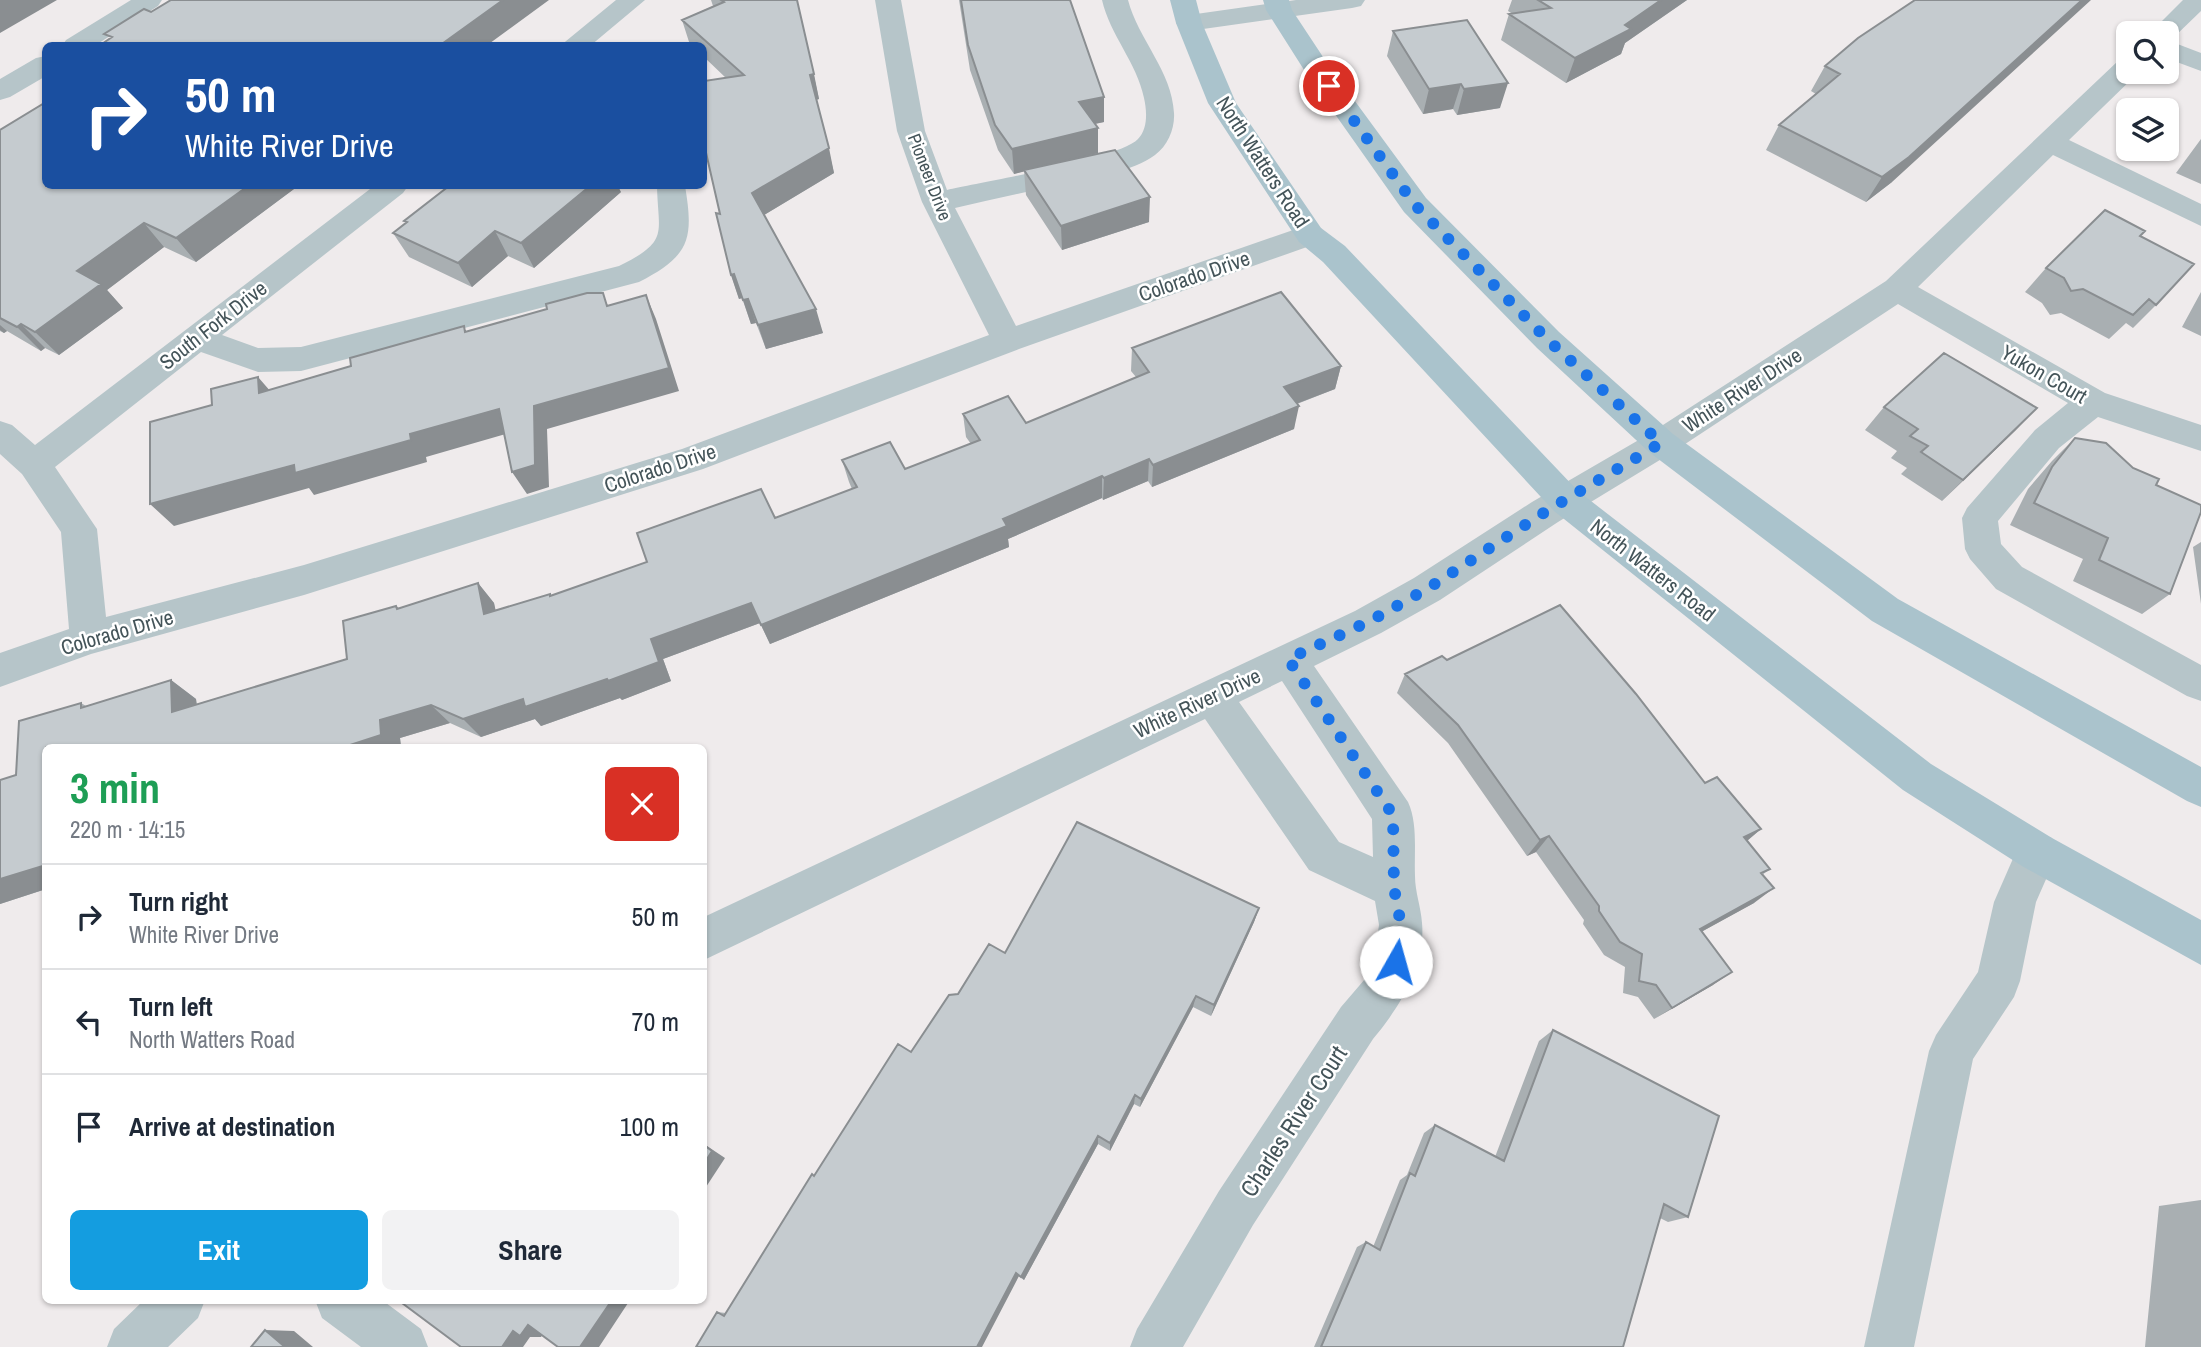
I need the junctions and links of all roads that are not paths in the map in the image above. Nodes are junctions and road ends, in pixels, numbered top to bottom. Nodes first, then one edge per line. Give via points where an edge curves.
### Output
1 (149, 0) edge
2 (632, 0) edge
3 (888, 0) edge
4 (1115, 0) edge
5 (1352, 0) edge
6 (2198, 0) edge
7 (1278, 5) edge
8 (1186, 12) edge
9 (2176, 21) edge
10 (81, 42) edge
11 (587, 42) edge
12 (2179, 54) edge
13 (2201, 63) edge
14 (42, 66) edge
15 (2116, 79) edge
16 (0, 91) edge
17 (2050, 142) junction
18 (389, 189) edge
19 (671, 189) edge
20 (937, 202) junction
21 (2201, 216) edge
22 (1310, 235) junction
23 (1896, 289) junction
24 (197, 338) junction
25 (1008, 341) junction
26 (2093, 402) junction
27 (0, 435) edge
28 (2201, 438) edge
29 (1661, 443) junction
30 (34, 464) junction
31 (1566, 501) junction
32 (89, 638) junction
33 (1288, 659) junction
34 (0, 670) edge
35 (2201, 684) edge
36 (1211, 695) junction
37 (2201, 788) edge
38 (2037, 852) junction
39 (1394, 888) junction
40 (707, 938) edge
41 (2197, 944) edge
42 (176, 1304) edge
43 (345, 1304) edge
44 (132, 1347) edge
45 (403, 1347) edge
46 (1155, 1347) edge
47 (1889, 1347) edge

1 - 10 street
2 - 11 street
3 - 20 street, Pioneer Drive via 911,131
4 - 20 street via 1161,100 1162,123 1152,144 1109,164
5 - 7 street
6 - 9 street
7 - 8 street
7 - 29 main road via 1316,67 1415,205 1548,340
8 - 22 main road, North Watters Road via 1222,103
12 - 13 street
14 - 16 street
15 - 17 street, White River Drive
17 - 21 street
17 - 23 street, White River Drive
18 - 24 street, South Fork Drive
19 - 24 street via 673,238 648,265 628,274 292,361 249,360
20 - 25 street, Pioneer Drive
22 - 25 street, Colorado Drive
22 - 31 main road, North Watters Road via 1334,254
23 - 26 street, Yukon Court
23 - 29 street, White River Drive
24 - 30 street, South Fork Drive
25 - 32 street, Colorado Drive via 691,460 304,580
26 - 28 street, Yukon Court
26 - 35 street via 2047,439 1980,518 1983,549 2010,578
27 - 30 street
29 - 31 street, White River Drive
29 - 37 main road via 1885,611
30 - 32 street via 79,529
31 - 33 street, White River Drive via 1368,622
31 - 38 main road, North Watters Road via 1917,778
32 - 34 street, Colorado Drive
33 - 36 street, White River Drive
33 - 39 street, Charles River Court via 1393,815
36 - 39 street via 1324,856
36 - 40 street, White River Drive
38 - 41 main road, North Watters Road
38 - 47 street via 2015,902 1998,981 1952,1051
39 - 46 street, Charles River Court via 1401,925 1396,962 1381,995 1357,1023 1236,1208
42 - 44 street
43 - 45 street

